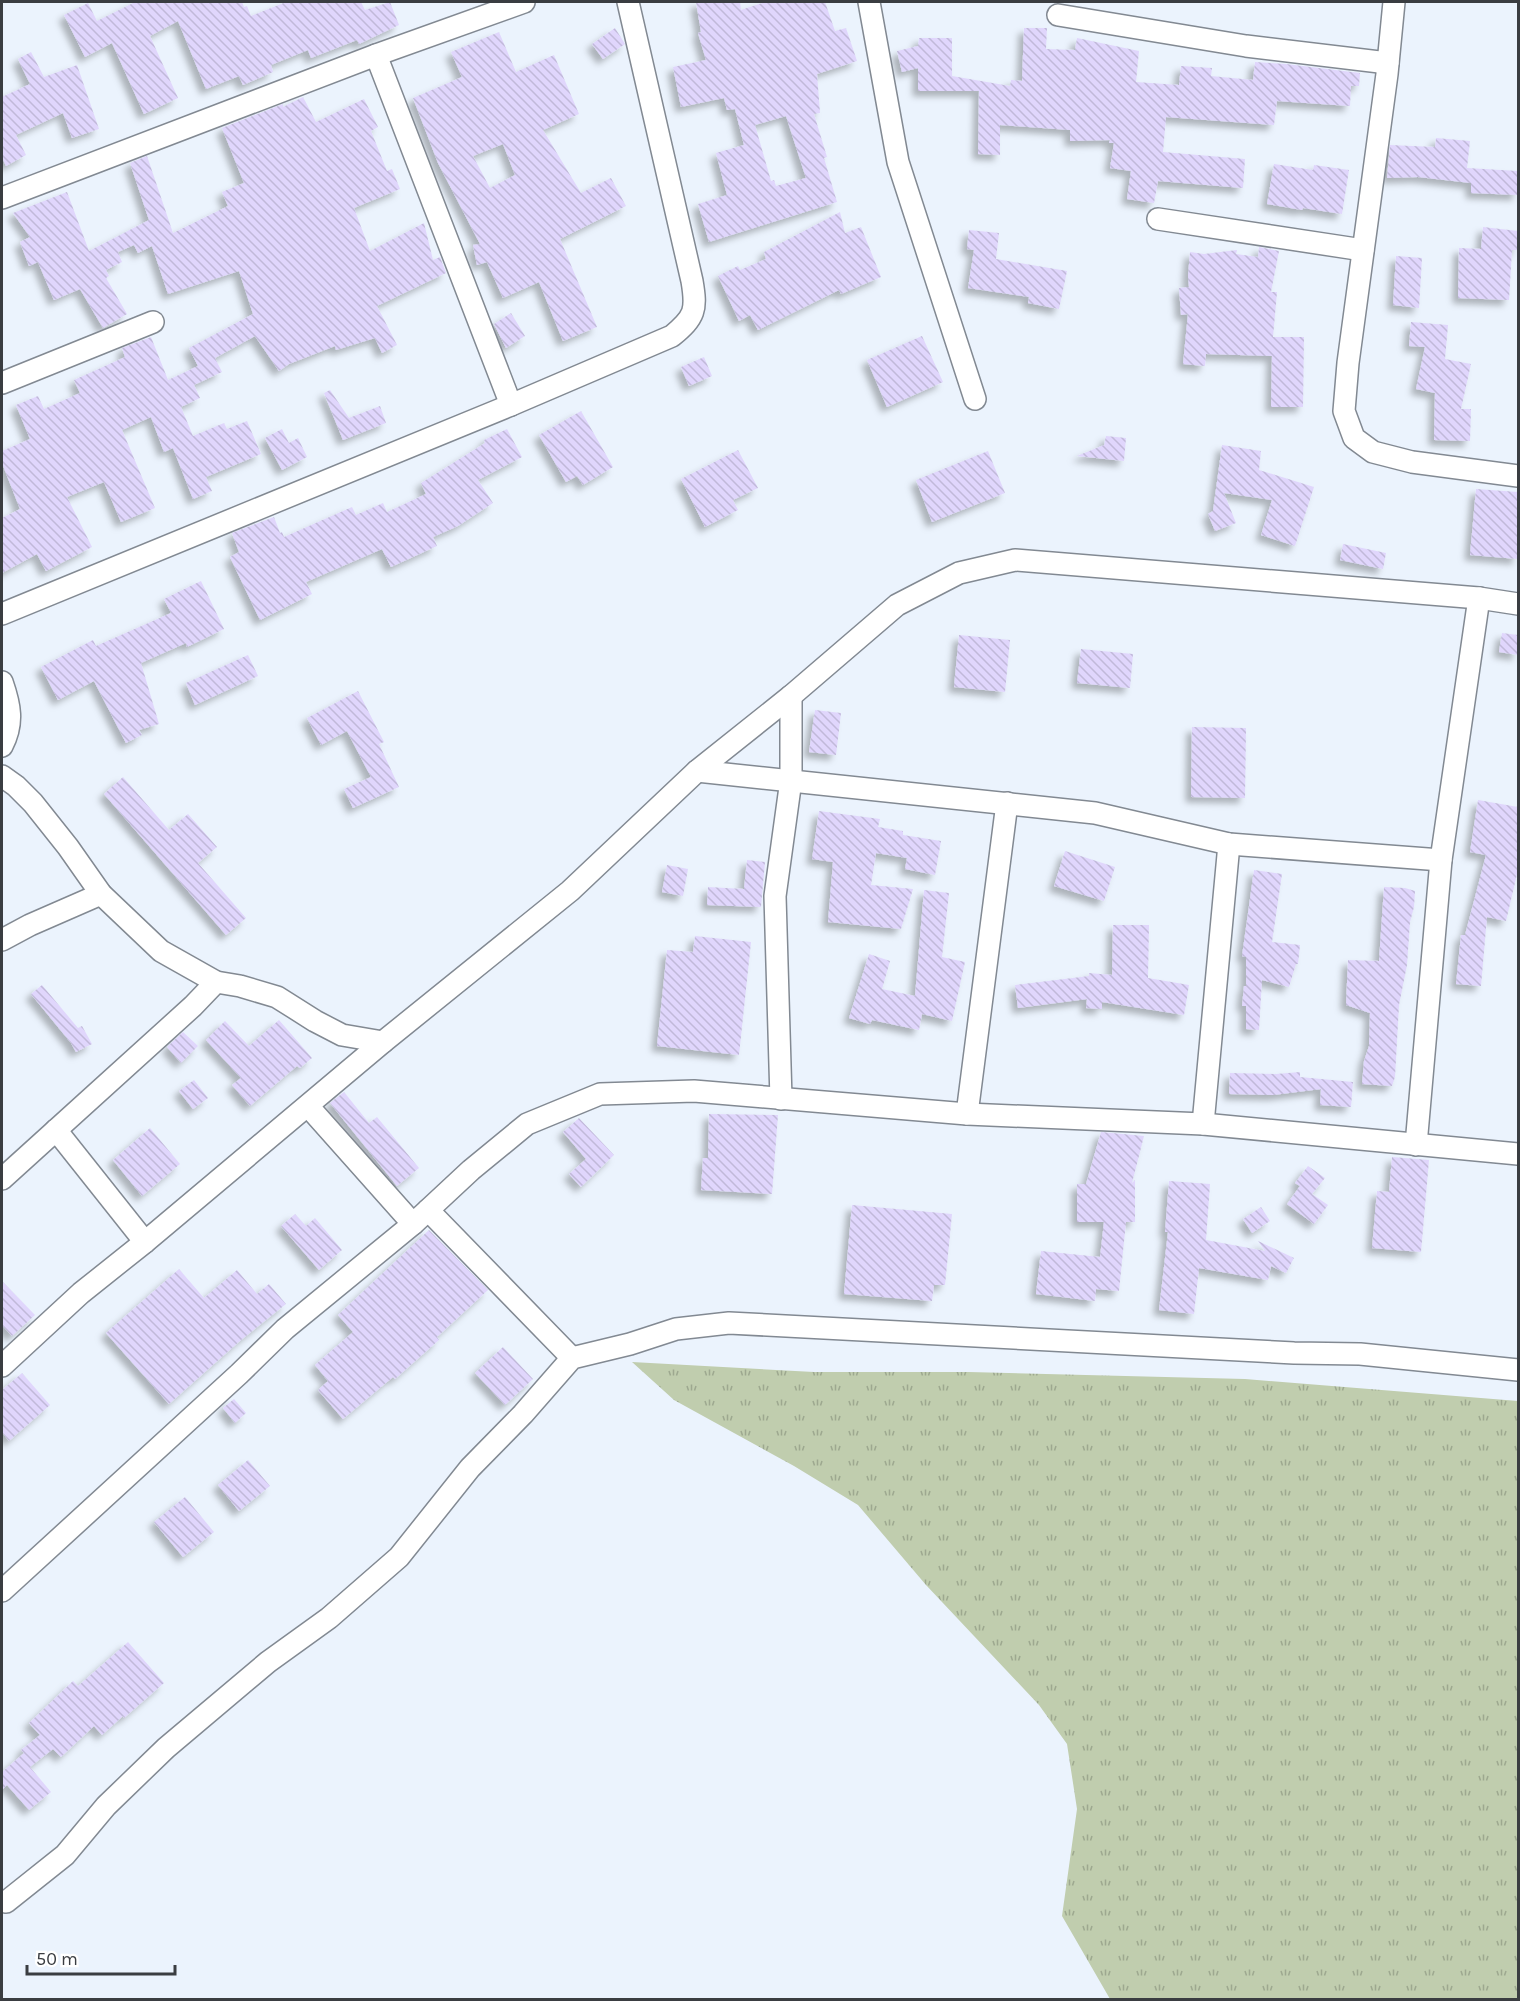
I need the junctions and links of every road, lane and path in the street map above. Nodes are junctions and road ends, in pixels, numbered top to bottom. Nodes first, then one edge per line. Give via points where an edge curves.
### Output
1 (524, 2) edge
2 (628, 2) edge
3 (869, 2) edge
4 (1395, 2) edge
5 (1058, 15) dead end
6 (376, 55) junction
7 (1388, 63) junction
8 (2, 198) edge
9 (1158, 219) dead end
10 (1364, 250) junction
11 (153, 322) dead end
12 (2, 383) edge
13 (975, 399) dead end
14 (511, 405) junction
15 (1518, 476) edge
16 (1479, 598) junction
17 (1518, 604) edge
18 (2, 614) edge
19 (2, 682) edge
20 (791, 696) junction
21 (2, 746) edge
22 (697, 771) junction
23 (2, 776) edge
24 (791, 780) junction
25 (1007, 802) junction
26 (1229, 844) junction
27 (1441, 860) junction
28 (100, 894) junction
29 (2, 940) edge
30 (216, 982) junction
31 (384, 1042) junction
32 (781, 1099) junction
33 (308, 1106) junction
34 (967, 1114) junction
35 (1203, 1124) junction
36 (56, 1130) junction
37 (1416, 1145) junction
38 (1518, 1154) edge
39 (2, 1179) edge
40 (420, 1217) junction
41 (146, 1242) junction
42 (572, 1358) junction
43 (2, 1366) edge
44 (1518, 1370) edge
45 (2, 1591) edge
46 (6, 1902) dead end

1 - 6 street
2 - 14 street via 695,301 689,323 672,336
3 - 13 street via 898,162
4 - 7 street
5 - 7 street via 1245,46
6 - 8 street
6 - 14 street
7 - 10 street
9 - 10 street
10 - 15 street via 1344,411 1354,438 1373,452 1402,459
11 - 12 street
14 - 18 street
16 - 17 street
16 - 20 street via 1014,560 959,573 897,605
16 - 27 street
19 - 21 street via 10,707 9,732
20 - 22 street
20 - 24 street
22 - 24 street
22 - 31 street via 570,891
23 - 28 street via 33,803
24 - 25 street
24 - 32 street via 775,896
25 - 26 street via 1095,813
25 - 34 street
26 - 27 street
26 - 35 street
27 - 37 street
28 - 29 street
28 - 30 street via 161,951
30 - 31 street via 277,997 342,1035
30 - 36 street
31 - 33 street
32 - 34 street
32 - 40 street via 694,1091 600,1094 527,1124
33 - 40 street
33 - 41 street
34 - 35 street
35 - 37 street
36 - 39 street
36 - 41 street
37 - 38 street
40 - 42 street
40 - 45 street via 285,1329
41 - 43 street via 81,1293
42 - 44 street via 676,1329 729,1323 1360,1354
42 - 46 street via 470,1468 399,1557 329,1618 268,1662 173,1741 106,1806 65,1855

